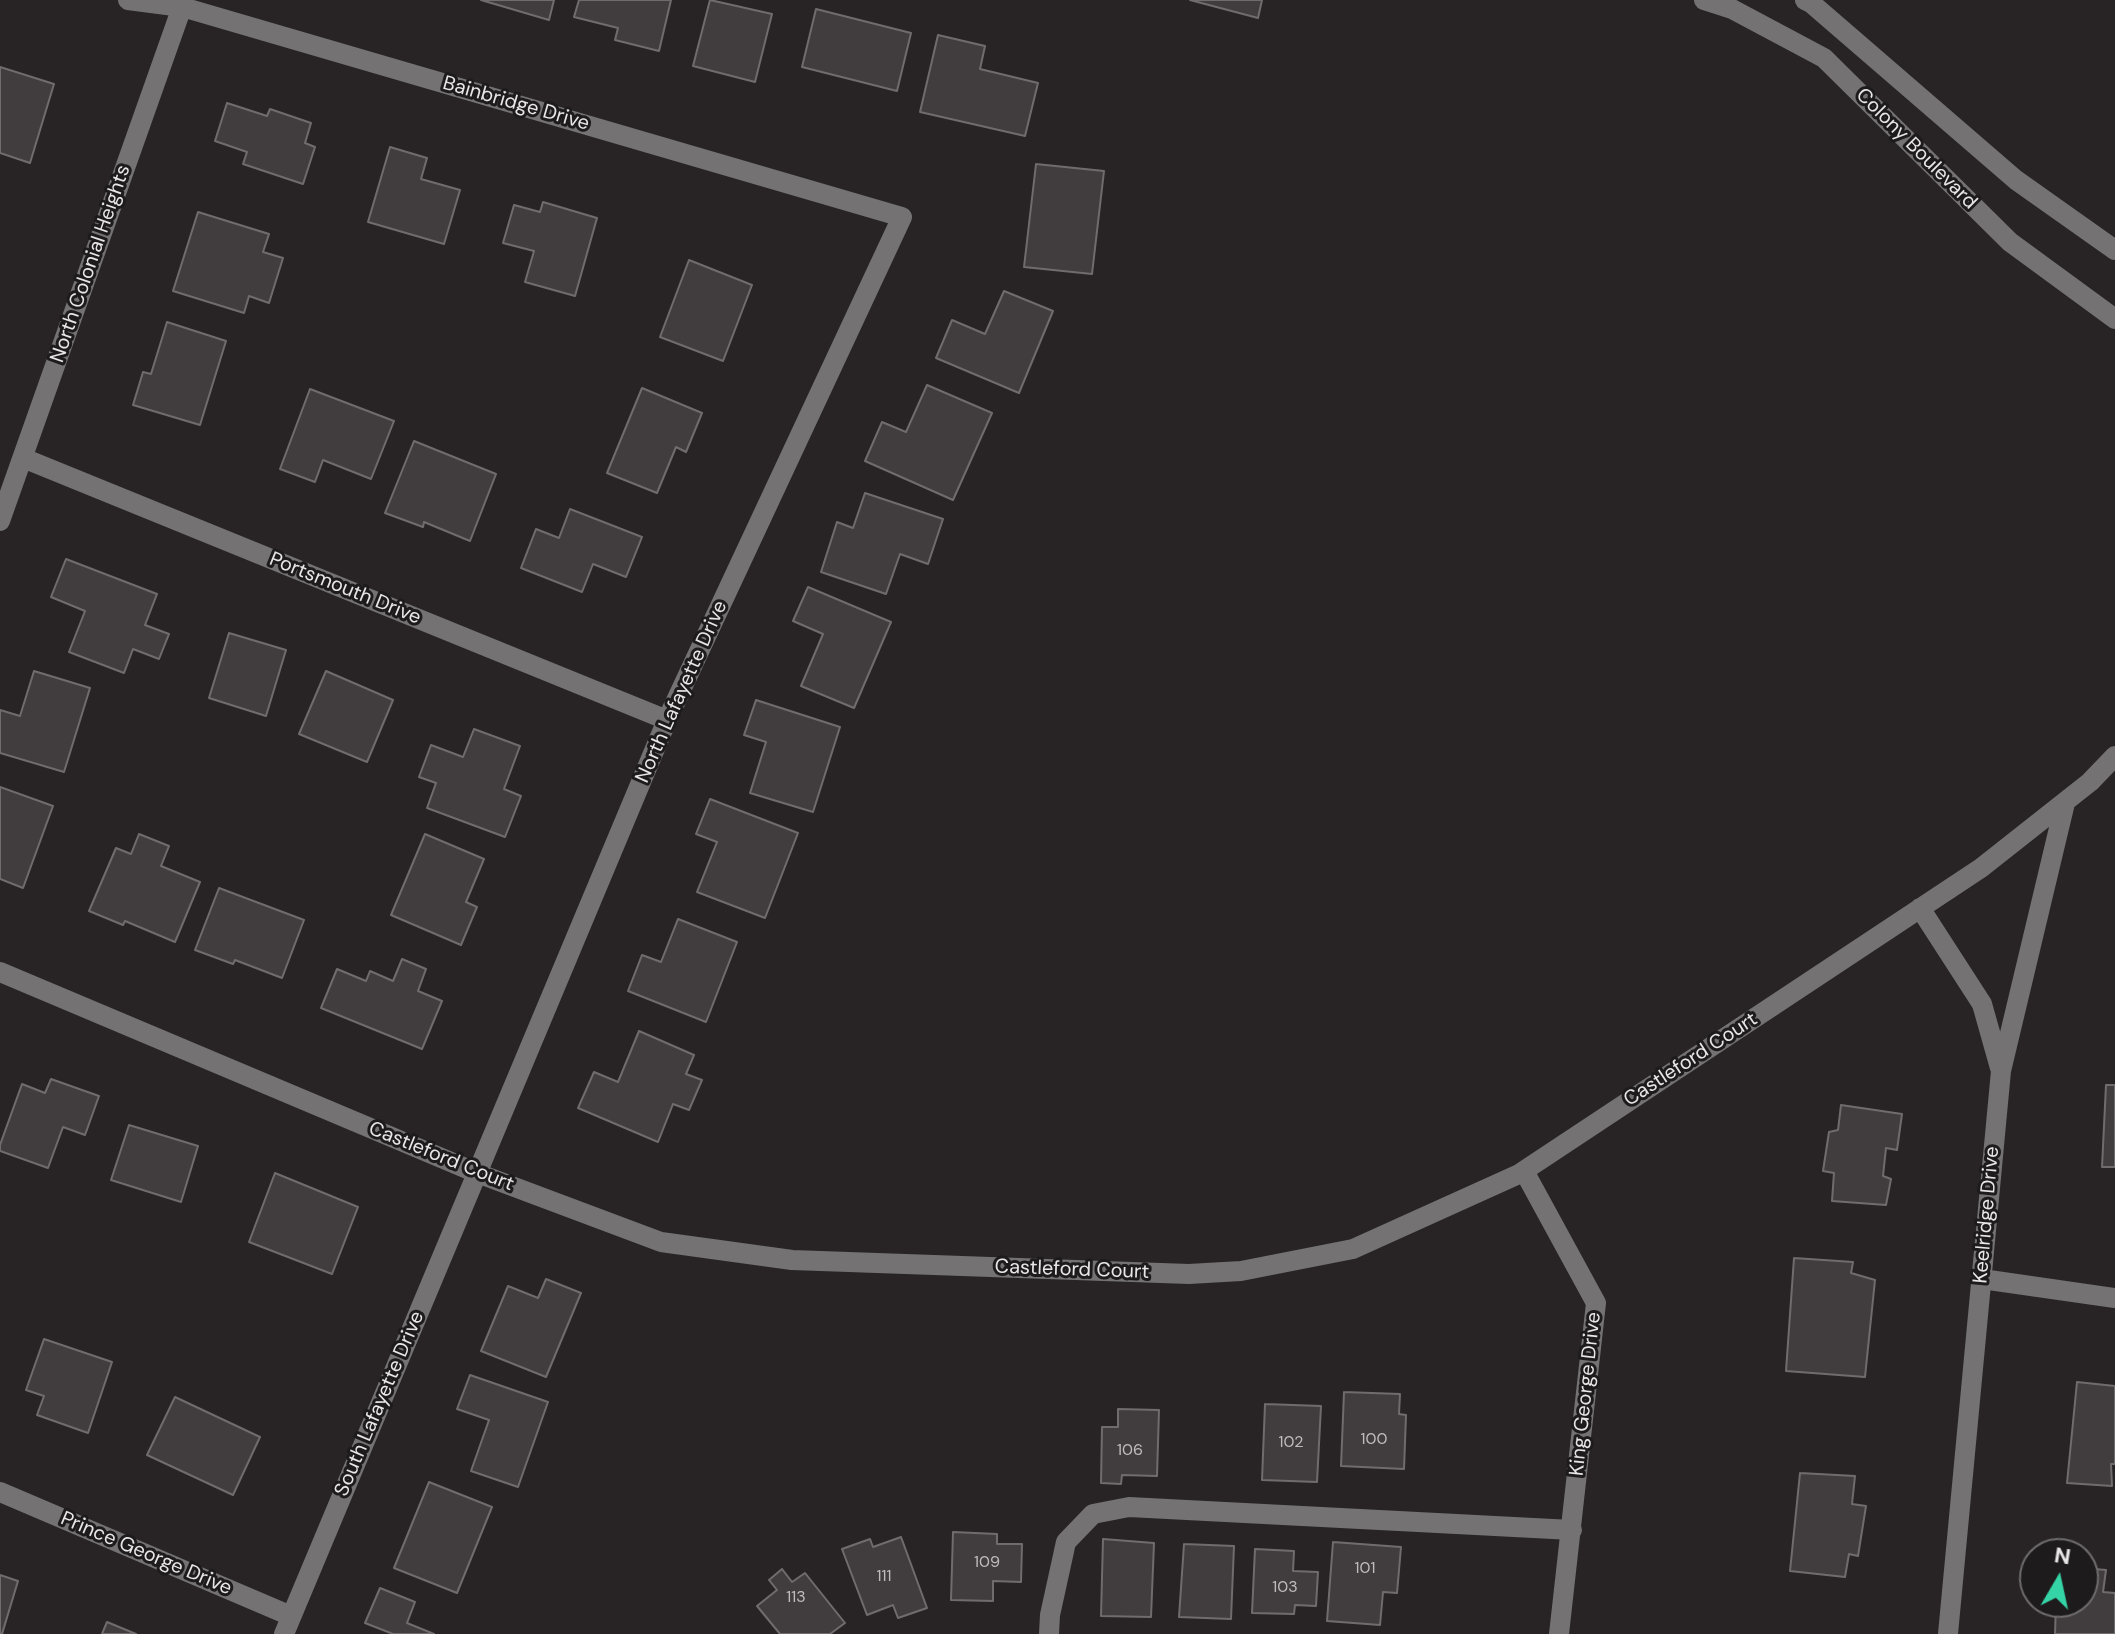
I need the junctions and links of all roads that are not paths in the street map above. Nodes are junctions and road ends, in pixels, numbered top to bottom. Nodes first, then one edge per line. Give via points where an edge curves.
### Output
1 (128, 0) edge
2 (1704, 0) edge
3 (1805, 0) edge
4 (182, 7) junction
5 (902, 217) joint
6 (2115, 250) edge
7 (2115, 319) edge
8 (23, 458) junction
9 (0, 521) edge
10 (667, 720) junction
11 (2115, 756) edge
12 (2065, 803) junction
13 (1920, 908) junction
14 (0, 972) edge
15 (2001, 1071) junction
16 (1524, 1171) junction
17 (477, 1173) junction
18 (1982, 1279) junction
19 (2115, 1298) edge
20 (0, 1492) edge
21 (1572, 1530) junction
22 (288, 1625) edge
23 (1049, 1634) edge
24 (1559, 1634) edge
25 (1948, 1634) edge

1 - 4 street, Bainbridge Drive
2 - 7 street, Colony Boulevard via 1732,9 1824,58 2010,242
3 - 6 street, Colony Boulevard via 2016,180
4 - 5 street, Bainbridge Drive
4 - 8 street, North Colonial Heights
5 - 10 street, North Lafayette Drive
8 - 9 street, North Colonial Heights
8 - 10 street, Portsmouth Drive
10 - 17 street, North Lafayette Drive
11 - 12 street, Castleford Court
12 - 13 street, Castleford Court
12 - 15 street, Keelridge Drive
13 - 15 street via 1982,1004
13 - 16 street, Castleford Court
14 - 17 street, Castleford Court
15 - 18 street, Keelridge Drive
16 - 17 street, Castleford Court via 1353,1249 1241,1271 1189,1274 792,1260 661,1242
16 - 21 street, King George Drive via 1596,1303
17 - 22 street, South Lafayette Drive
18 - 19 street
18 - 25 street, Keelridge Drive
20 - 22 street, Prince George Drive
21 - 23 street via 1129,1507 1093,1514 1066,1542
21 - 24 street, King George Drive

